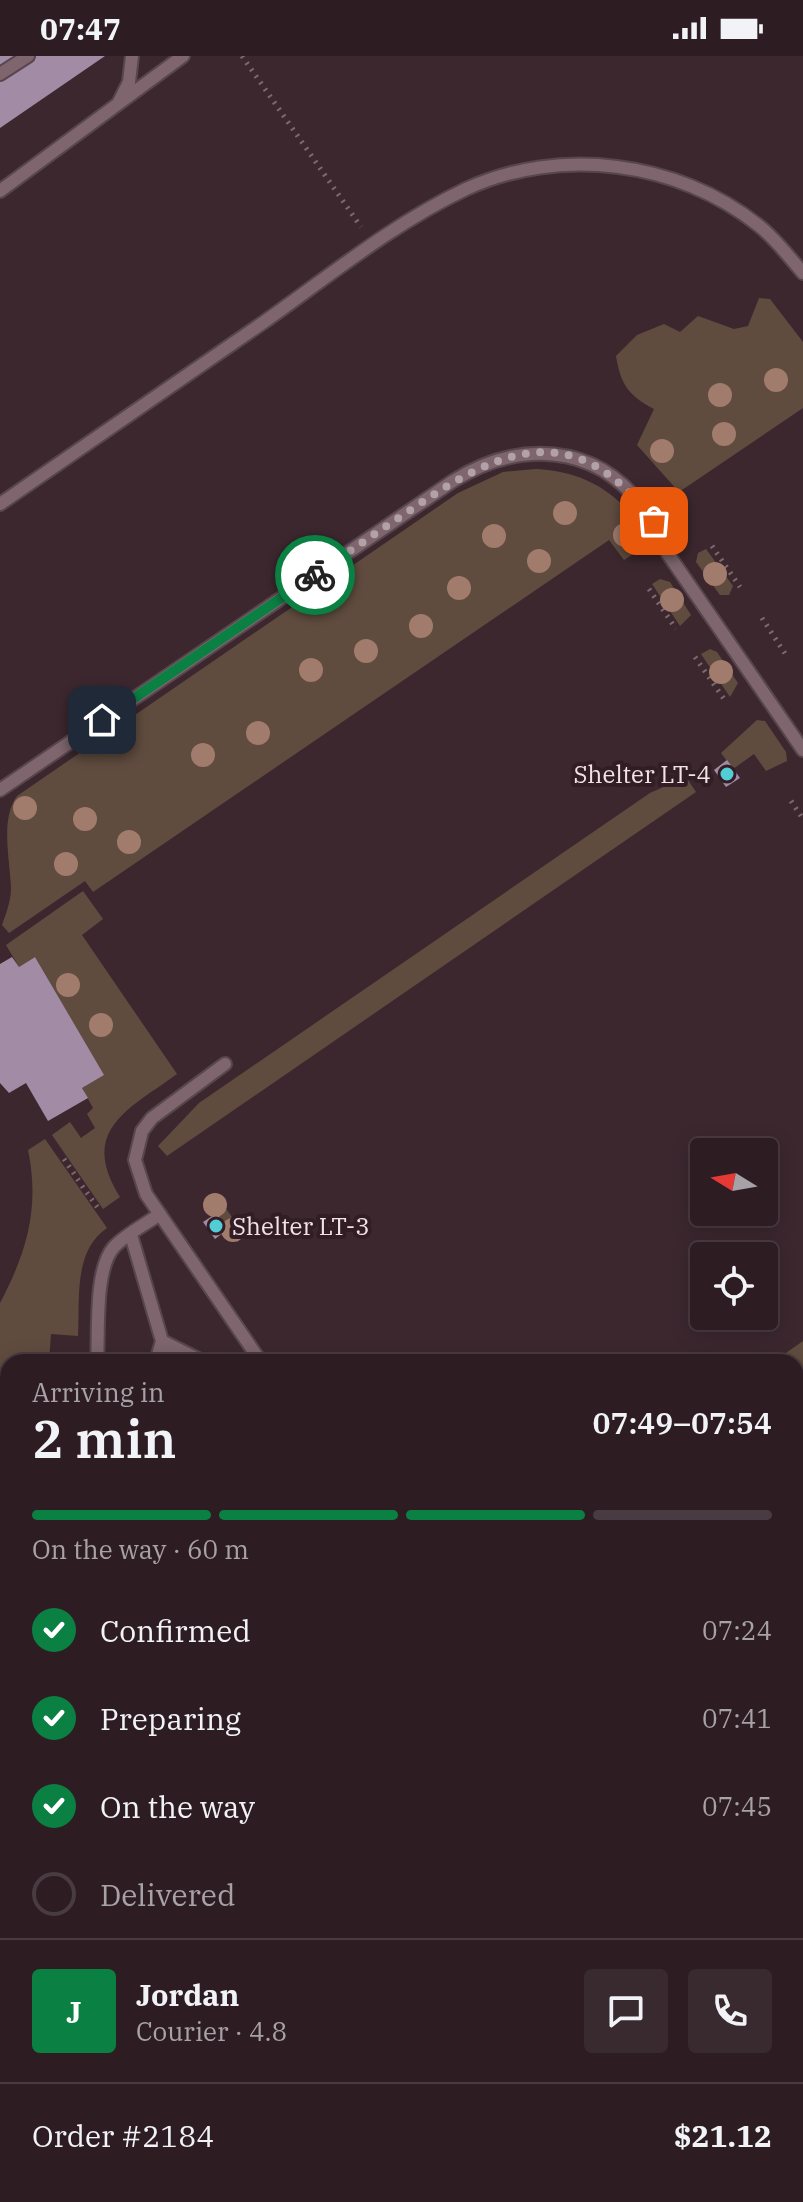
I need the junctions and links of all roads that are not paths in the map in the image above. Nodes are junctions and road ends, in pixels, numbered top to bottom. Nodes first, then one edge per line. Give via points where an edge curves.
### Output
1 (28, 56) edge
2 (132, 56) edge
3 (183, 56) edge
4 (0, 74) edge
5 (117, 105) junction
6 (0, 191) edge
7 (803, 273) edge
8 (0, 504) edge
9 (803, 750) edge
10 (0, 790) edge
11 (225, 1064) dead end
12 (160, 1214) junction
13 (131, 1235) junction
14 (162, 1341) junction
15 (97, 1354) edge
16 (160, 1354) edge
17 (170, 1354) edge
18 (188, 1354) edge
19 (256, 1354) edge

1 - 4 lane
2 - 5 lane via 129,82
3 - 5 lane
5 - 6 lane
7 - 8 lane via 759,225 709,196 657,175 579,164 506,174 466,189 389,234
9 - 10 lane via 668,554 663,533 636,498 586,462 551,454 503,457 453,481
11 - 12 lane via 167,1104 142,1131 135,1160 138,1179
12 - 13 lane
12 - 19 lane
13 - 14 lane
13 - 15 lane via 115,1246 102,1272
14 - 16 lane
14 - 17 lane
14 - 18 lane

